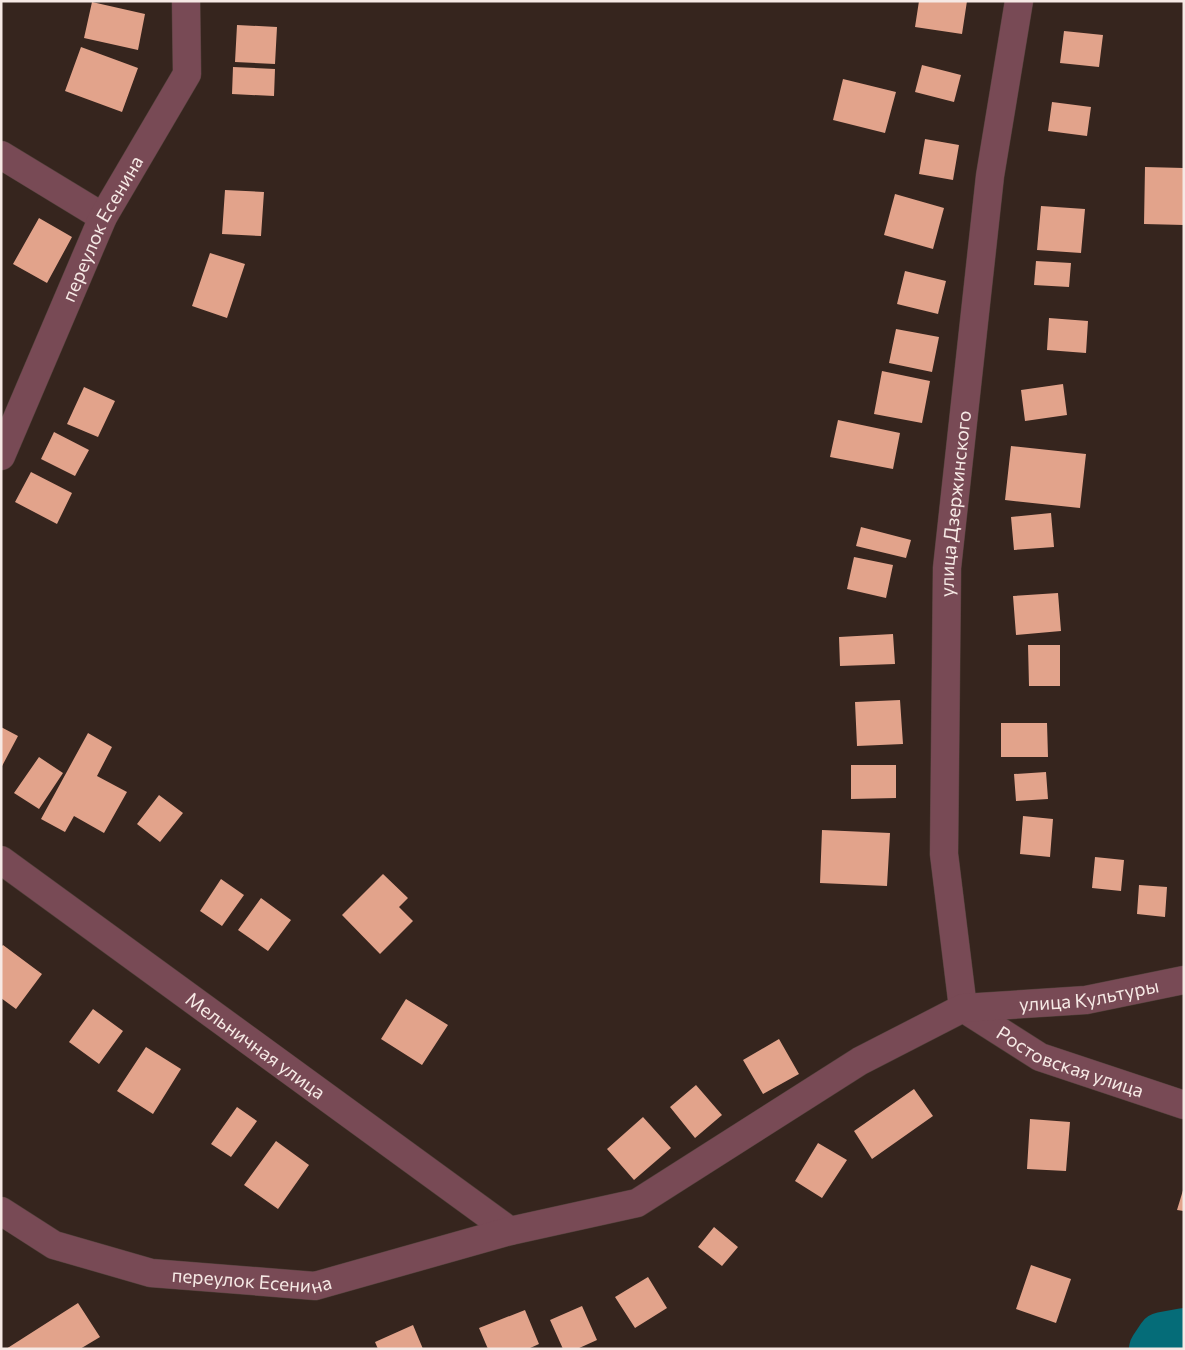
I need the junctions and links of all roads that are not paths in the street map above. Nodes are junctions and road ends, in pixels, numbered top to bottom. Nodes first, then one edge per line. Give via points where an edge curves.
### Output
1 (186, 1) edge
2 (1019, 1) edge
3 (1, 155) edge
4 (103, 217) junction
5 (1, 456) edge
6 (1, 860) edge
7 (1184, 980) edge
8 (963, 1008) junction
9 (1184, 1105) edge
10 (1, 1211) edge
11 (510, 1230) junction

1 - 4 street, переулок Есенина via 187,74
2 - 8 street, улица Дзержинского via 990,176 947,568 944,854
3 - 4 street
4 - 5 street, переулок Есенина
6 - 11 street, Мельничная улица
7 - 8 street, улица Культуры via 1086,1000
8 - 9 street, Ростовская улица via 1040,1057
8 - 11 street, переулок Есенина via 860,1061 637,1203
10 - 11 street, переулок Есенина via 54,1245 151,1273 316,1286

